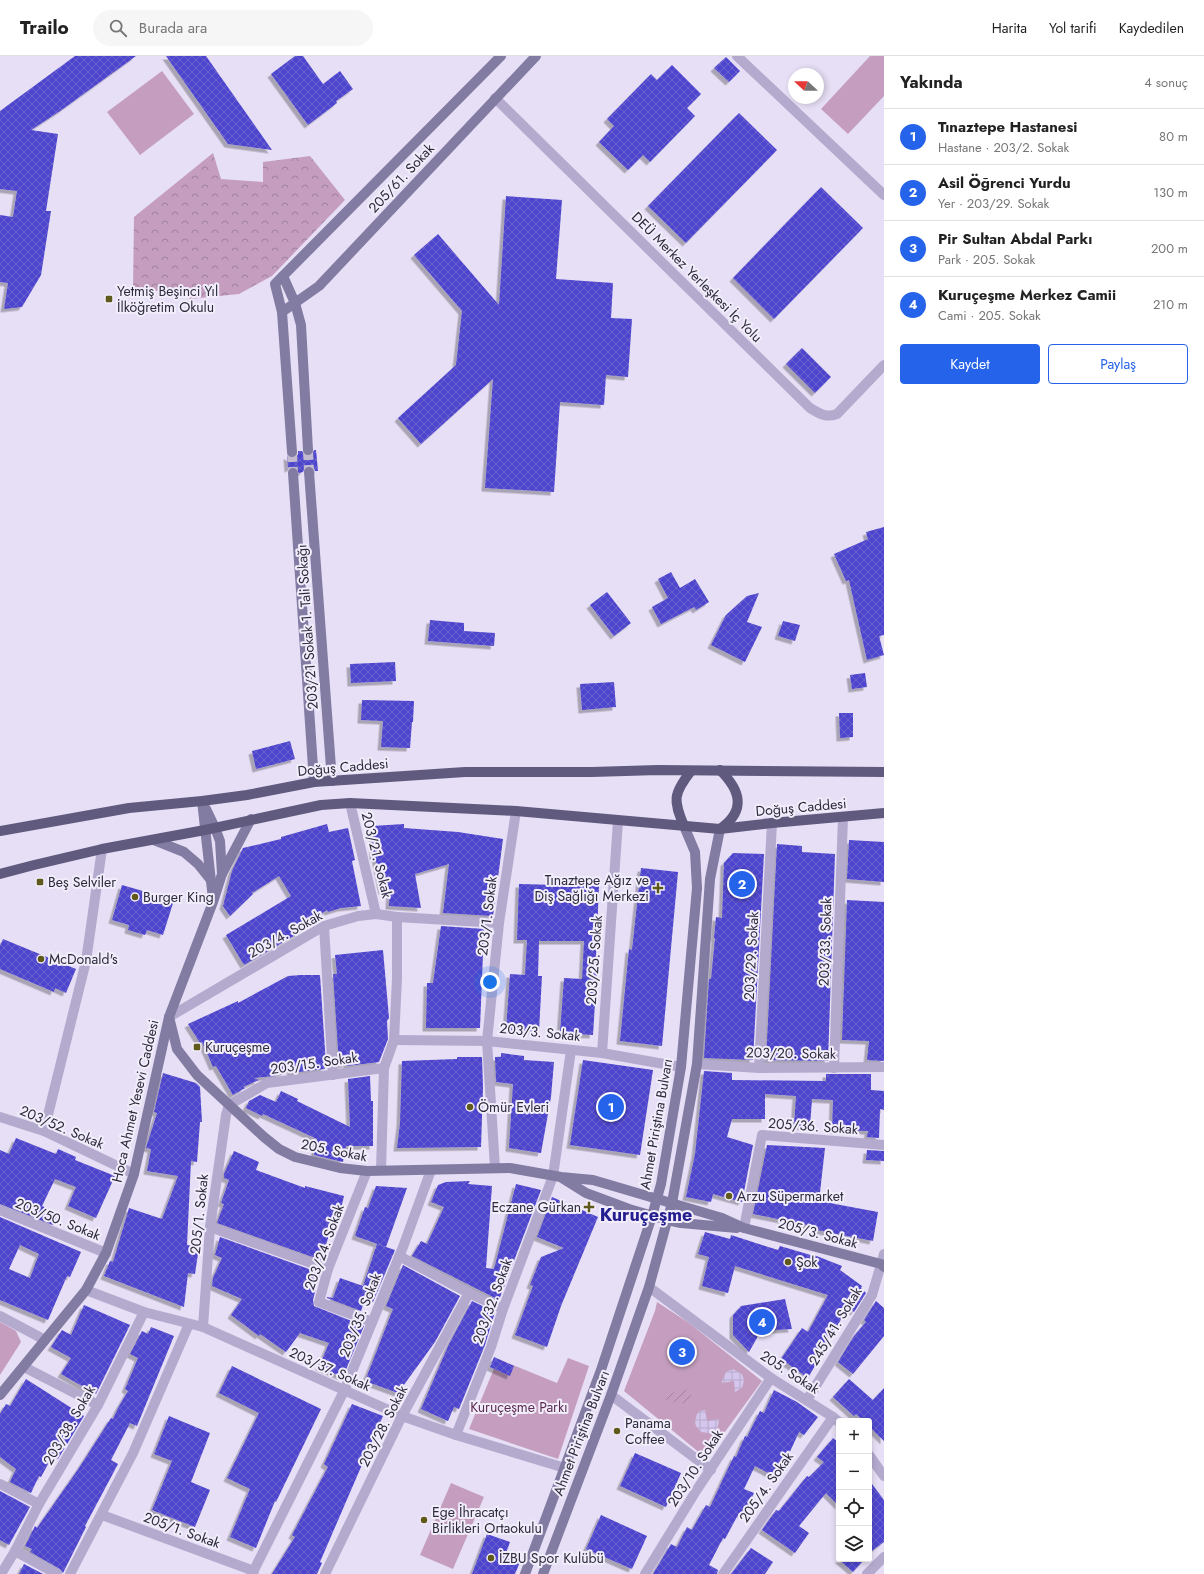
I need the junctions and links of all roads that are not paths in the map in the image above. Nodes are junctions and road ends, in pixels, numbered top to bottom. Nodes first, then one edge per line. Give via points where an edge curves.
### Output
1 (500, 56) edge
2 (536, 56) edge
3 (737, 56) edge
4 (495, 98) junction
5 (884, 195) edge
6 (283, 276) junction
7 (295, 304) junction
8 (282, 312) junction
9 (884, 365) edge
10 (308, 450) tunnel mouth
11 (292, 452) tunnel mouth
12 (309, 472) tunnel mouth
13 (294, 473) tunnel mouth
14 (720, 770) junction
15 (691, 771) junction
16 (884, 772) edge
17 (332, 781) junction
18 (314, 782) junction
19 (202, 801) junction
20 (350, 803) junction
21 (516, 811) junction
22 (884, 813) edge
23 (843, 817) junction
24 (251, 819) junction
25 (618, 821) junction
26 (772, 823) junction
27 (684, 826) junction
28 (210, 829) junction
29 (720, 829) junction
30 (0, 832) edge
31 (154, 840) junction
32 (102, 849) junction
33 (0, 874) edge
34 (222, 874) junction
35 (210, 879) junction
36 (213, 902) junction
37 (376, 914) junction
38 (397, 917) junction
39 (498, 923) junction
40 (324, 926) junction
41 (169, 1017) junction
42 (394, 1040) junction
43 (487, 1041) junction
44 (571, 1050) junction
45 (602, 1053) junction
46 (697, 1064) junction
47 (681, 1067) junction
48 (884, 1067) edge
49 (384, 1068) junction
50 (759, 1068) junction
51 (834, 1068) junction
52 (333, 1075) junction
53 (229, 1105) junction
54 (0, 1117) edge
55 (44, 1131) junction
56 (884, 1145) edge
57 (495, 1168) junction
58 (381, 1170) junction
59 (432, 1170) junction
60 (368, 1172) junction
61 (134, 1174) junction
62 (557, 1176) junction
63 (665, 1201) junction
64 (0, 1210) edge
65 (660, 1218) junction
66 (210, 1227) junction
67 (744, 1228) junction
68 (106, 1253) junction
69 (399, 1256) junction
70 (883, 1261) edge
71 (328, 1269) junction
72 (649, 1287) junction
73 (86, 1290) junction
74 (469, 1293) junction
75 (503, 1309) junction
76 (144, 1312) junction
77 (0, 1316) edge
78 (372, 1322) junction
79 (189, 1324) junction
80 (203, 1326) junction
81 (45, 1340) junction
82 (24, 1367) junction
83 (771, 1378) junction
84 (344, 1391) junction
85 (0, 1395) edge
86 (611, 1395) junction
87 (807, 1400) junction
88 (98, 1405) junction
89 (402, 1416) junction
90 (836, 1419) edge
91 (456, 1435) junction
92 (872, 1459) edge
93 (565, 1468) junction
94 (711, 1470) junction
95 (884, 1476) edge
96 (0, 1484) edge
97 (39, 1504) junction
98 (102, 1515) junction
99 (16, 1551) junction
100 (884, 1557) edge
101 (253, 1573) edge
102 (1, 1574) edge
103 (57, 1574) edge
104 (70, 1574) edge
105 (325, 1574) edge
106 (525, 1574) edge
107 (543, 1574) edge
108 (645, 1574) edge
109 (723, 1574) edge
110 (866, 1574) edge

1 - 6 main road, 205/61. Sokak
2 - 4 main road, 205/61. Sokak
3 - 5 street
4 - 7 main road, 205/61. Sokak via 319,286
4 - 9 street, DEÜ Merkez Yerleşkesi İç Yolu via 810,408 822,416 837,414
6 - 7 main road
6 - 8 main road, 205/61. Sokak via 275,284
7 - 8 main road, 205/61. Sokak
7 - 10 main road via 301,325
8 - 11 main road
12 - 17 main road, 203/21 Sokak 1. Tali Sokağı
13 - 18 main road, 203/21 Sokak 1. Tali Sokağı
14 - 15 main road
14 - 16 main road
14 - 29 main road via 738,796 734,815
15 - 17 main road, Doğuş Caddesi via 465,772
15 - 27 main road via 679,787 676,796 676,805
17 - 18 main road, Doğuş Caddesi
18 - 19 main road, Doğuş Caddesi
19 - 28 main road
19 - 30 main road, Doğuş Caddesi via 129,808
20 - 21 main road
20 - 24 main road via 321,805
20 - 37 street, 203/21. Sokak
21 - 25 main road
21 - 39 street, 203/1. Sokak
22 - 23 main road, Doğuş Caddesi
23 - 26 main road, Doğuş Caddesi
23 - 51 street, 203/33. Sokak
24 - 28 main road
24 - 34 main road
25 - 27 main road
25 - 45 street, 203/25. Sokak
26 - 29 main road, Doğuş Caddesi
26 - 50 street, 203/29. Sokak
27 - 29 main road
27 - 47 main road, Ahmet Piriştina Bulvarı via 695,852 697,888
28 - 31 main road
28 - 34 main road via 220,841
28 - 35 main road
29 - 46 main road, Ahmet Piriştina Bulvarı via 710,879
31 - 32 main road
31 - 35 main road via 184,852
32 - 33 main road
32 - 55 street via 86,961
34 - 36 main road, Hoca Ahmet Yesevi Caddesi
35 - 36 main road
36 - 41 main road, Hoca Ahmet Yesevi Caddesi
37 - 38 street, 203/4. Sokak
37 - 40 street, 203/4. Sokak via 358,916
38 - 39 street, 203/4. Sokak
38 - 42 street
39 - 43 street, 203/1. Sokak
40 - 41 street, 203/4. Sokak
40 - 52 street
41 - 53 main road, 205. Sokak via 177,1049 208,1086
41 - 61 main road, Hoca Ahmet Yesevi Caddesi
42 - 43 street, 203/3. Sokak
42 - 49 street
43 - 44 street, 203/3. Sokak
43 - 57 street, 203/1. Sokak
44 - 45 street, 203/3. Sokak
44 - 62 street, 203/32. Sokak
45 - 47 street, 203/3. Sokak
46 - 50 street, 203/20. Sokak
46 - 63 main road, Ahmet Piriştina Bulvarı
47 - 63 main road, Ahmet Piriştina Bulvarı
48 - 51 street, 203/20. Sokak
49 - 52 street, 203/15. Sokak
49 - 58 street
50 - 51 street, 203/20. Sokak
52 - 53 street, 203/15. Sokak via 267,1084
53 - 60 main road, 205. Sokak via 279,1149 295,1157
53 - 66 street, 205/1. Sokak
54 - 55 street, 203/52. Sokak
55 - 61 street, 203/52. Sokak
56 - 67 street, 205/36. Sokak via 762,1135
57 - 59 main road, 205. Sokak
57 - 62 main road, 205. Sokak
58 - 59 main road, 205. Sokak
58 - 60 main road, 205. Sokak
59 - 69 street, 203/35. Sokak
60 - 71 street, 203/24. Sokak
61 - 68 main road, Hoca Ahmet Yesevi Caddesi
62 - 63 main road, 205. Sokak via 593,1180
62 - 65 main road, 205. Sokak via 586,1193
62 - 75 street, 203/32. Sokak
63 - 65 main road, Ahmet Piriştina Bulvarı
63 - 65 main road, Ahmet Piriştina Bulvarı
63 - 67 main road, 205/3. Sokak via 722,1218
64 - 68 street, 203/50. Sokak
65 - 67 main road, 205/3. Sokak via 681,1223
65 - 72 main road, Ahmet Piriştina Bulvarı
65 - 93 main road, Ahmet Piriştina Bulvarı
66 - 71 street
66 - 80 street, 205/1. Sokak
67 - 70 main road, 205/3. Sokak
68 - 73 main road, Hoca Ahmet Yesevi Caddesi
69 - 74 street
69 - 78 street, 203/35. Sokak
70 - 87 street, 245/41. Sokak via 872,1295
71 - 78 street, 203/24. Sokak via 319,1302
72 - 83 street, 205. Sokak
72 - 86 main road, Ahmet Piriştina Bulvarı
73 - 76 street, 203/37. Sokak
73 - 81 main road, Hoca Ahmet Yesevi Caddesi
74 - 75 street
74 - 89 street, 203/28. Sokak
75 - 91 street, 203/32. Sokak via 491,1347
76 - 79 street, 203/37. Sokak
76 - 88 street, 203/38. Sokak
77 - 81 street
78 - 84 street, 203/35. Sokak
79 - 80 street, 203/37. Sokak
79 - 98 street via 133,1453
80 - 84 street, 203/37. Sokak
81 - 82 main road, Hoca Ahmet Yesevi Caddesi
82 - 85 main road, Hoca Ahmet Yesevi Caddesi
82 - 88 street
83 - 87 street, 205. Sokak
83 - 94 street, 203/10. Sokak
84 - 89 street, 203/37. Sokak
84 - 101 street, 203/35. Sokak
86 - 94 street
86 - 107 main road, Ahmet Piriştina Bulvarı
87 - 90 street, 205. Sokak
88 - 97 street, 203/38. Sokak
89 - 91 street, 203/37. Sokak
89 - 105 street, 203/28. Sokak
90 - 109 street, 205/4. Sokak
91 - 93 street, 203/37. Sokak
92 - 95 street
93 - 106 main road, Ahmet Piriştina Bulvarı
94 - 108 street, 203/10. Sokak
96 - 97 street
97 - 99 street, 203/38. Sokak
98 - 101 street, 205/1. Sokak
98 - 104 street
99 - 102 street, 203/38. Sokak
99 - 103 street
100 - 110 street

